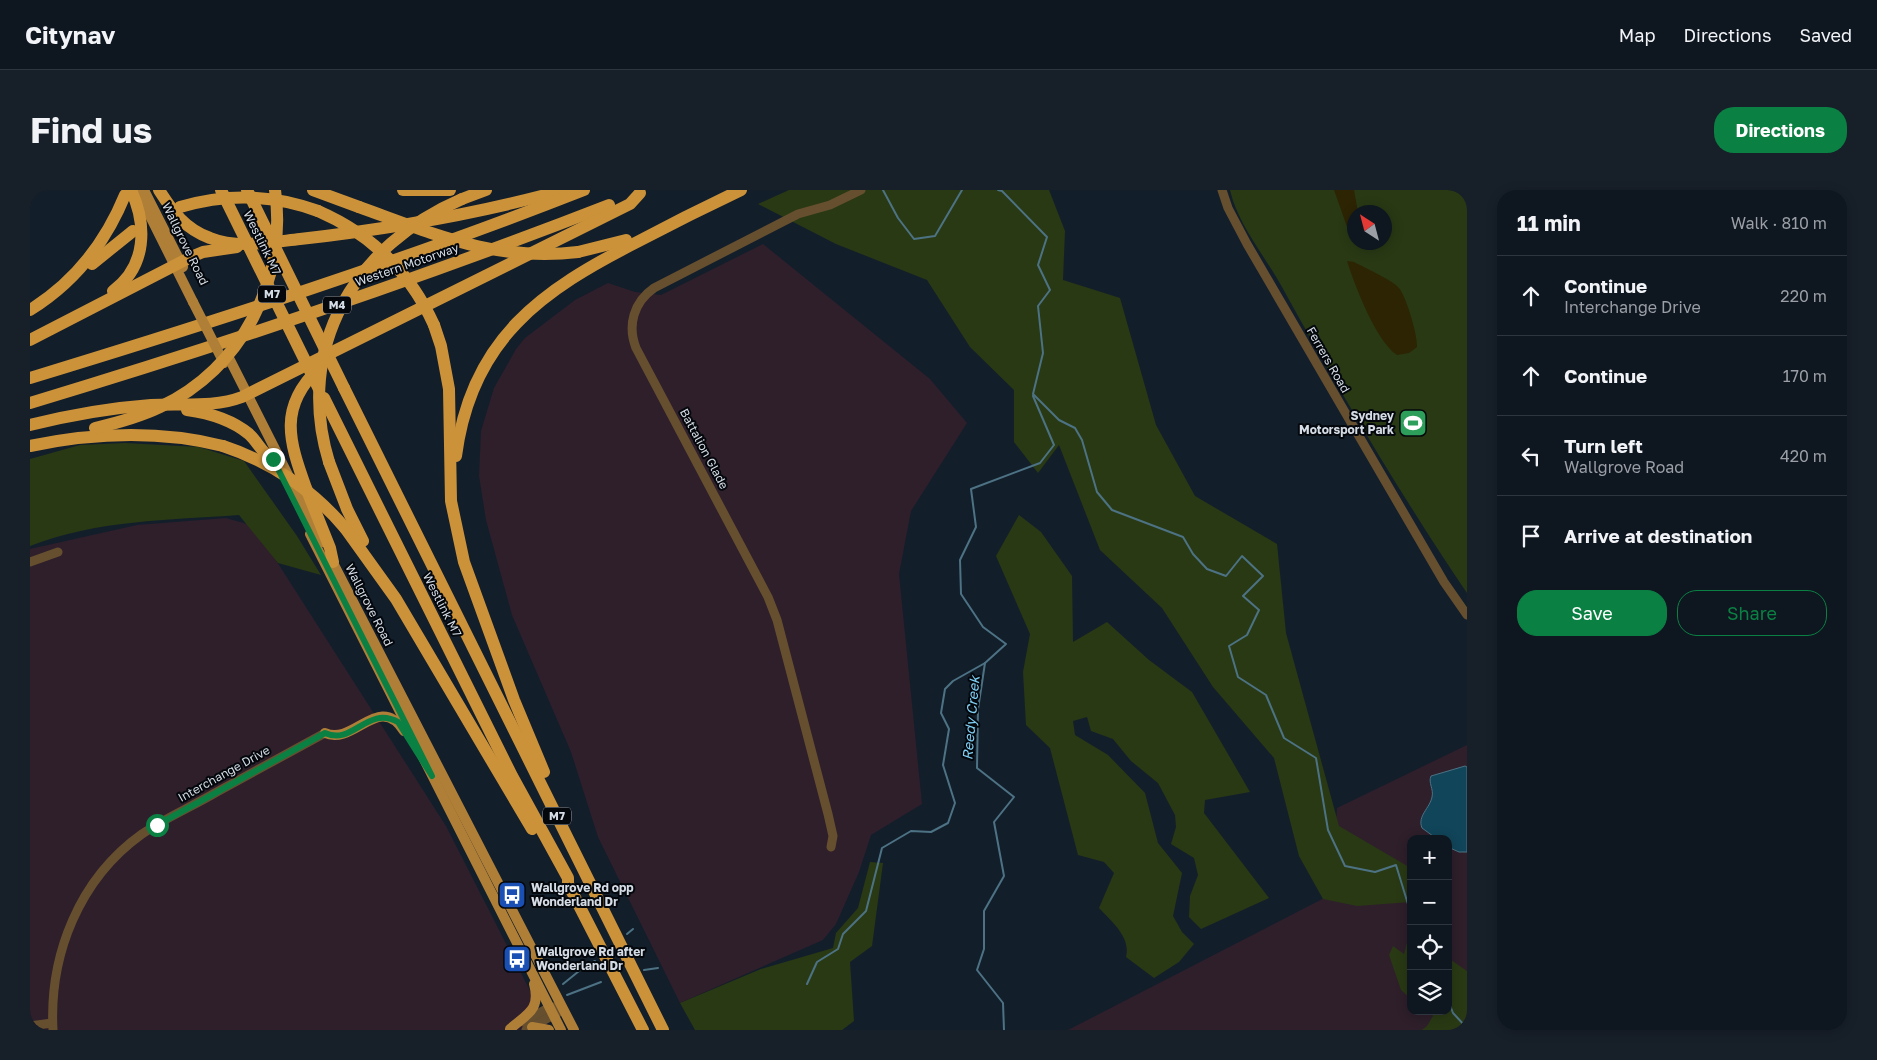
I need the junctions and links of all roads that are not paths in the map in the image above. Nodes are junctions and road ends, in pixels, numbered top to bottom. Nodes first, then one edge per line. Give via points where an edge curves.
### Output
1 (144, 190) edge
2 (159, 190) edge
3 (221, 190) edge
4 (247, 190) edge
5 (275, 190) edge
6 (313, 190) edge
7 (403, 190) edge
8 (450, 190) edge
9 (486, 190) edge
10 (564, 190) edge
11 (741, 190) edge
12 (861, 190) edge
13 (1222, 190) edge
14 (578, 191) edge
15 (131, 192) edge
16 (644, 192) edge
17 (180, 207) dead end
18 (662, 228) junction
19 (133, 231) dead end
20 (264, 242) junction
21 (178, 263) junction
22 (107, 300) junction
23 (30, 310) edge
24 (30, 314) edge
25 (30, 340) edge
26 (334, 352) junction
27 (30, 378) edge
28 (245, 396) junction
29 (30, 403) edge
30 (143, 407) junction
31 (30, 425) edge
32 (30, 442) edge
33 (30, 446) edge
34 (273, 459) junction
35 (454, 511) junction
36 (58, 552) dead end
37 (30, 562) edge
38 (333, 562) junction
39 (382, 576) junction
40 (1467, 615) edge
41 (325, 733) joint
42 (432, 776) junction
43 (448, 795) junction
44 (831, 847) dead end
45 (568, 884) junction
46 (531, 971) junction
47 (644, 990) junction
48 (563, 1008) junction
49 (552, 1012) junction
50 (30, 1026) edge
51 (52, 1026) edge
52 (529, 1029) edge
53 (509, 1030) edge
54 (549, 1030) edge
55 (561, 1030) edge
56 (574, 1030) edge
57 (643, 1030) edge
58 (663, 1030) edge

1 - 21 main road, Wallgrove Road
2 - 20 highway via 181,222 196,232 212,239 236,243
3 - 45 highway, Westlink M7 / M7, bridge via 512,776 568,878
4 - 47 highway, Westlink M7 / M7, bridge via 637,982
5 - 32 highway, bridge via 277,237 271,275 254,318 236,346 211,373 181,396 140,416
6 - 18 highway, bridge via 448,239 497,252 540,255 578,252
7 - 8 highway
9 - 39 highway, bridge via 424,217 393,240 365,269 345,299 328,342 320,380 320,419 329,462 347,509
10 - 20 highway via 453,217
11 - 18 highway
12 - 44 street, Battalion Glade via 830,205 798,214 654,288 639,303 632,325 636,348 768,597 777,620 828,814 833,836
13 - 40 street, Ferrers Road via 1252,252 1439,574
14 - 27 highway, Western Motorway / M4 via 410,256
15 - 21 main road, Wallgrove Road
15 - 22 highway via 142,218 141,249 129,275
15 - 23 highway via 84,265
16 - 26 highway via 630,204
16 - 29 highway, Western Motorway / M4 via 336,305
17 - 35 highway, bridge via 242,196 282,200 318,210 353,229 391,259 412,284 434,325 441,346 449,390 449,459
18 - 35 highway via 555,288 533,306 503,339 482,373 463,418 456,457
19 - 24 highway via 59,294
20 - 21 highway via 203,252
21 - 22 highway
21 - 28 main road, Wallgrove Road, bridge
22 - 25 highway
26 - 28 highway
26 - 38 highway via 299,393 292,412 290,432 294,456
28 - 30 highway via 226,402
28 - 34 main road, Wallgrove Road
28 - 38 main road, Wallgrove Road
30 - 31 highway via 84,413
30 - 34 highway via 195,411 222,418 249,434 265,456
33 - 39 highway, bridge via 75,438 128,435 181,438 222,446 252,457 292,479 315,497 345,528
34 - 42 main road, Wallgrove Road
35 - 47 highway via 464,562 534,750
36 - 37 street
38 - 43 main road, Wallgrove Road
39 - 45 highway via 562,881
41 - 42 main road via 339,736 376,717 390,718 398,722
41 - 51 street, Interchange Drive via 157,825 123,850 83,900 64,940 54,983
42 - 43 main road, Wallgrove Road
43 - 46 main road, Wallgrove Road
43 - 48 main road, Wallgrove Road
45 - 57 highway, Westlink M7 / M7
46 - 49 main road, Wallgrove Road
46 - 53 main road via 537,993 535,1006
47 - 58 highway, Westlink M7 / M7
48 - 49 street
48 - 56 main road, Wallgrove Road
49 - 52 street
49 - 53 street
49 - 55 main road, Wallgrove Road
50 - 51 street, Interchange Drive
52 - 54 main road

